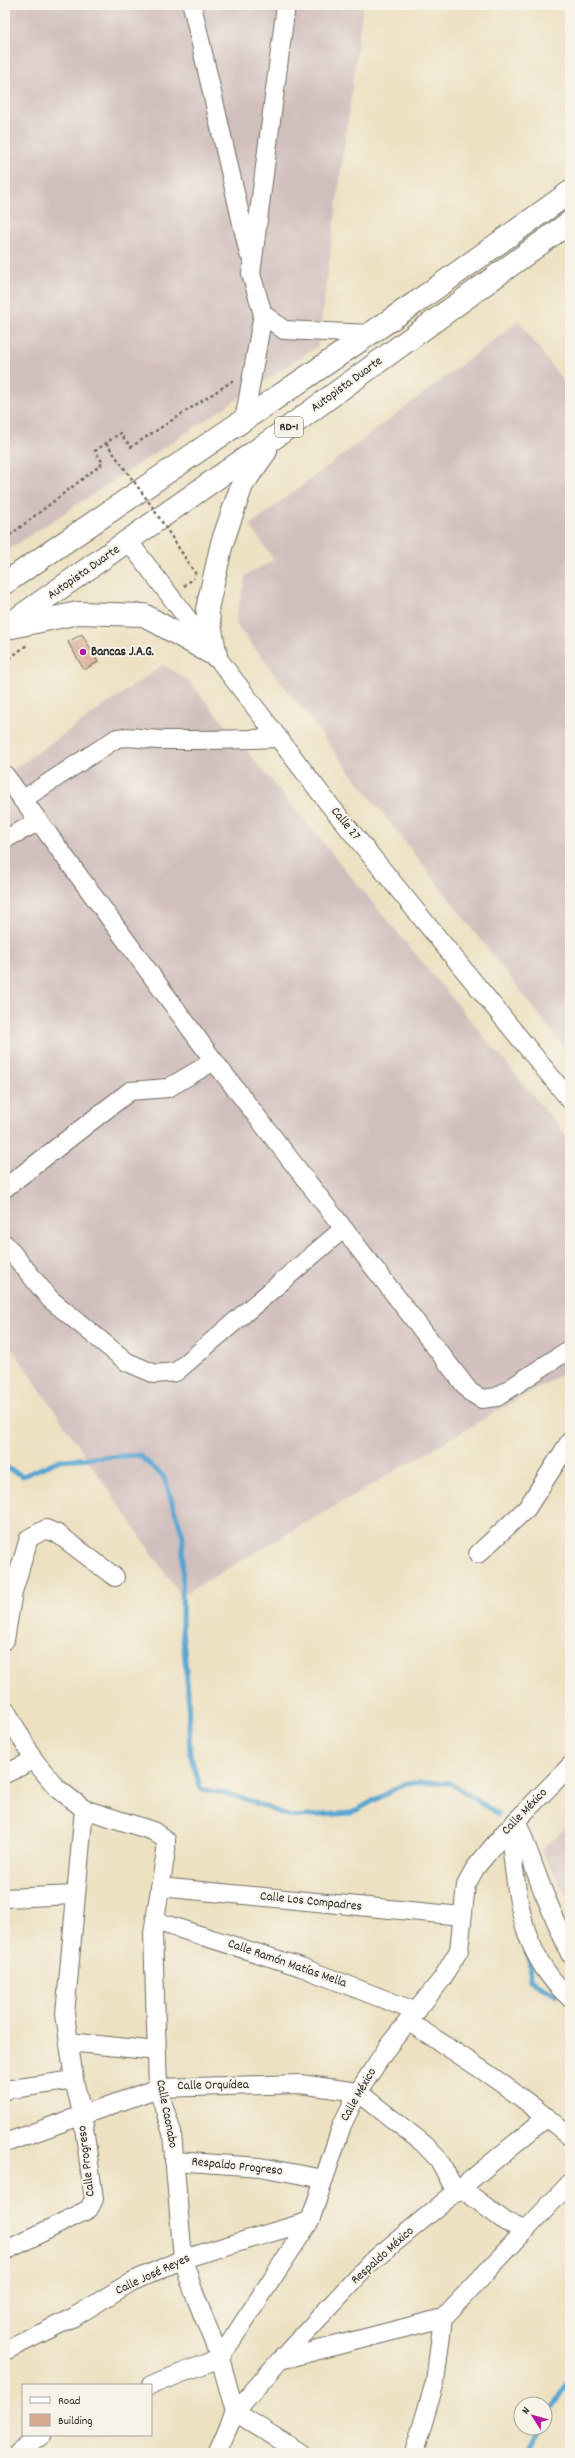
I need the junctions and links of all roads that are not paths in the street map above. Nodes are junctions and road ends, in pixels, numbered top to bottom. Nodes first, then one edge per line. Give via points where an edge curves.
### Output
1 (192, 5) edge
2 (286, 5) edge
3 (570, 192) edge
4 (570, 222) edge
5 (252, 265) junction
6 (263, 314) junction
7 (370, 334) junction
8 (244, 421) junction
9 (274, 438) junction
10 (129, 542) junction
11 (5, 583) edge
12 (5, 628) edge
13 (216, 656) junction
14 (278, 738) junction
15 (5, 775) edge
16 (22, 800) junction
17 (38, 822) junction
18 (5, 839) edge
19 (214, 1061) junction
20 (570, 1100) edge
21 (5, 1188) edge
22 (343, 1229) junction
23 (5, 1244) edge
24 (570, 1349) edge
25 (570, 1441) edge
26 (478, 1554) dead end
27 (115, 1577) dead end
28 (5, 1640) edge
29 (5, 1709) edge
30 (34, 1760) junction
31 (570, 1766) edge
32 (5, 1774) edge
33 (84, 1809) junction
34 (510, 1827) junction
35 (160, 1887) junction
36 (75, 1895) junction
37 (5, 1898) edge
38 (462, 1916) junction
39 (155, 1921) junction
40 (570, 1954) edge
41 (570, 1998) edge
42 (413, 2017) junction
43 (69, 2042) junction
44 (157, 2051) junction
45 (74, 2080) junction
46 (158, 2088) junction
47 (5, 2090) edge
48 (358, 2092) junction
49 (82, 2114) junction
50 (547, 2117) junction
51 (570, 2137) edge
52 (5, 2143) edge
53 (174, 2161) junction
54 (324, 2179) junction
55 (570, 2183) edge
56 (459, 2190) junction
57 (310, 2221) junction
58 (526, 2230) junction
59 (5, 2251) edge
60 (183, 2259) junction
61 (444, 2318) junction
62 (5, 2351) edge
63 (220, 2358) junction
64 (280, 2360) junction
65 (152, 2386) edge
66 (235, 2412) junction
67 (41, 2436) edge
68 (18, 2453) edge
69 (217, 2453) edge
70 (301, 2453) edge
71 (414, 2453) edge

1 - 5 street
2 - 5 street
3 - 7 highway, RD-1
4 - 9 highway, Autopista Duarte / RD-1
5 - 6 street via 251,274
6 - 7 street via 284,330
6 - 8 street
7 - 8 highway, RD-1
8 - 11 highway, RD-1
9 - 10 highway, Autopista Duarte / RD-1
9 - 13 highway via 242,485 222,543 207,609
10 - 12 highway, Autopista Duarte / RD-1
10 - 13 street, Calle 27
12 - 13 highway via 78,613 144,615
13 - 14 street, Calle 27
14 - 16 street via 227,741 148,740 126,736 117,738
14 - 20 street, Calle 27 via 333,810
15 - 16 street
16 - 17 street
17 - 18 street
17 - 19 street
19 - 21 street via 168,1088 130,1091
19 - 22 street
22 - 23 street via 176,1372 155,1374 127,1362 50,1299
22 - 24 street via 470,1392 482,1399 497,1397
25 - 26 street via 527,1508
27 - 28 street via 58,1534 46,1529 29,1538 13,1592
29 - 30 street
30 - 32 street
30 - 33 street via 57,1788
31 - 34 street, Calle México
33 - 35 street, Calle Caonabo via 153,1831 166,1840
33 - 36 street, Calle Progreso
34 - 38 street, Calle México via 486,1853 466,1885
34 - 40 street via 540,1885
34 - 41 street via 522,1920 538,1962
35 - 38 street, Calle Los Compadres
35 - 39 street, Calle Caonabo
36 - 37 street
36 - 43 street, Calle Progreso via 65,2014
38 - 42 street, Calle México via 459,1950 442,1979
39 - 42 street, Calle Ramón Matías Mella via 301,1967
39 - 44 street, Calle Caonabo via 153,1933
42 - 48 street, Calle México
42 - 50 street, Calle Ramón Matías Mella
43 - 44 street
43 - 45 street, Calle Progreso
44 - 46 street, Calle Caonabo
45 - 47 street
45 - 49 street, Calle Progreso
46 - 48 street, Calle Orquídea via 300,2084
46 - 49 street, Calle Orquídea
46 - 53 street, Calle Caonabo via 172,2133
48 - 54 street, Calle México via 342,2125
48 - 56 street via 424,2144 439,2160
49 - 52 street, Calle Orquídea
49 - 59 street, Calle Progreso via 94,2199 89,2209
50 - 51 street, Calle Ramón Matías Mella
50 - 56 street, Respaldo México
53 - 54 street, Respaldo Progreso via 260,2167
53 - 60 street, Calle Caonabo
54 - 57 street, Calle México
55 - 58 street
56 - 58 street via 506,2222
56 - 64 street, Respaldo México via 370,2263
57 - 60 street, Calle José Reyes
57 - 63 street, Calle México
58 - 61 street
60 - 62 street, Calle José Reyes via 131,2282 74,2317
60 - 63 street, Calle Caonabo
61 - 64 street
61 - 71 street via 435,2382
63 - 65 street
63 - 66 street
64 - 66 street, Respaldo México
66 - 69 street
66 - 70 street
67 - 68 street

